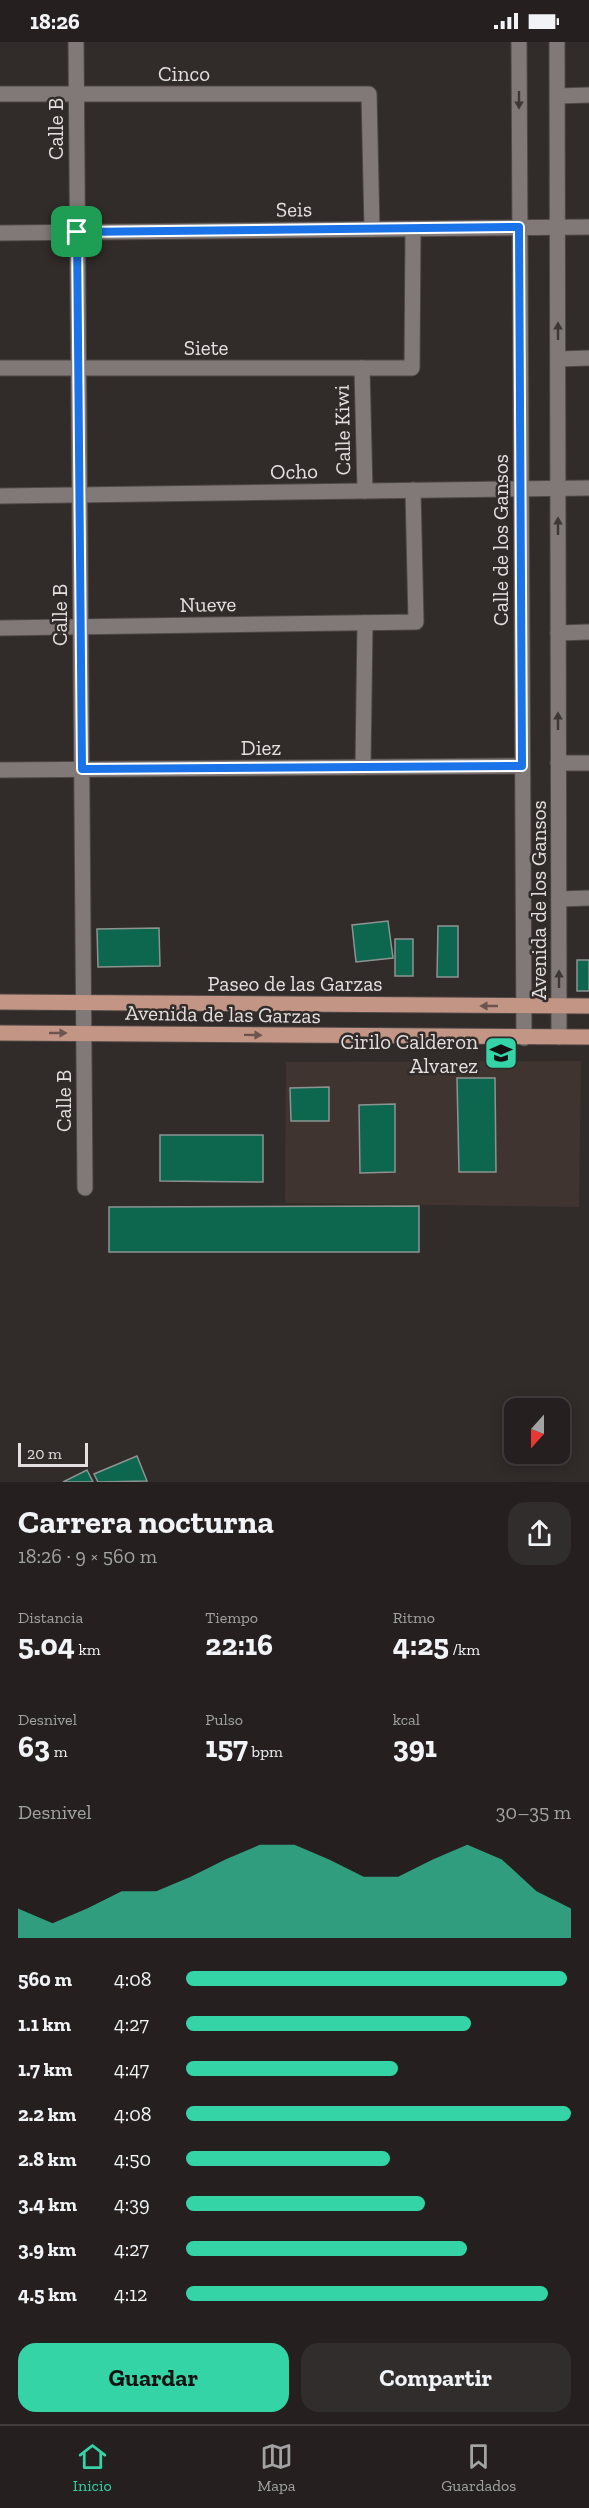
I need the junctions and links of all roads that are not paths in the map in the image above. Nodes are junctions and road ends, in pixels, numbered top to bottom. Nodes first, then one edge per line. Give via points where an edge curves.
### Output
1 (76, 42) edge
2 (519, 42) edge
3 (557, 42) edge
4 (0, 94) edge
5 (76, 94) junction
6 (589, 95) edge
7 (558, 96) junction
8 (519, 227) junction
9 (558, 227) junction
10 (589, 227) edge
11 (372, 229) junction
12 (413, 229) junction
13 (77, 232) junction
14 (0, 233) edge
15 (589, 358) edge
16 (558, 359) junction
17 (0, 368) edge
18 (79, 368) junction
19 (362, 368) junction
20 (521, 488) junction
21 (558, 488) junction
22 (589, 488) edge
23 (413, 490) junction
24 (364, 491) junction
25 (80, 495) junction
26 (0, 496) edge
27 (365, 623) junction
28 (80, 627) junction
29 (0, 628) edge
30 (589, 632) edge
31 (558, 633) junction
32 (558, 763) junction
33 (589, 763) edge
34 (522, 766) junction
35 (363, 767) junction
36 (82, 769) junction
37 (0, 770) edge
38 (589, 898) edge
39 (559, 899) junction
40 (0, 1002) edge
41 (83, 1003) junction
42 (523, 1006) junction
43 (559, 1006) junction
44 (589, 1006) edge
45 (84, 1033) junction
46 (0, 1034) edge
47 (559, 1037) junction
48 (524, 1038) junction
49 (589, 1038) edge
50 (85, 1188) dead end

1 - 5 street, Calle B
2 -> 8 street, Calle de los Gansos
3 - 7 street, Avenida de los Gansos
4 - 5 street, Cinco
5 - 11 street, Cinco via 369,94
5 - 13 street, Calle B
6 - 7 street
7 - 9 street, Avenida de los Gansos
8 - 9 street, Seis
8 - 12 street, Seis
8 - 20 street, Calle de los Gansos
9 - 10 street, Seis
16 -> 9 street, Avenida de los Gansos
11 - 12 street, Seis
11 - 13 street, Seis
12 - 19 street, Siete via 412,368
13 - 14 street, Seis
13 - 18 street, Calle B
15 - 16 street
16 - 21 street, Avenida de los Gansos
17 - 18 street, Siete
18 - 19 street, Siete
18 - 25 street, Calle B
19 - 24 street, Calle Kiwi
20 - 21 street, Ocho
20 - 23 street, Ocho
20 - 34 street, Calle de los Gansos
21 - 22 street, Ocho
31 -> 21 street, Avenida de los Gansos
23 - 24 street, Ocho
23 - 27 street, Nueve via 416,622
24 - 25 street, Ocho
25 - 26 street, Ocho
25 - 28 street, Calle B
27 - 28 street, Nueve
27 - 35 street
28 - 29 street, Nueve
28 - 36 street, Calle B
30 - 31 street
32 -> 31 street, Avenida de los Gansos
32 - 33 street
32 - 39 street, Avenida de los Gansos
34 - 35 street, Diez
34 - 42 street, Calle de los Gansos
35 - 36 street, Diez
36 - 37 street, Diez
36 - 41 street, Calle B
38 - 39 street
43 -> 39 street, Avenida de los Gansos
40 - 41 main road, Paseo de las Garzas
42 -> 41 main road, Paseo de las Garzas
41 - 45 street, Calle B
42 - 43 main road, Paseo de las Garzas
42 - 48 street, Calle de los Gansos
43 - 44 main road, Paseo de las Garzas
43 - 47 street, Avenida de los Gansos
46 -> 45 main road, Avenida de las Garzas
45 -> 48 main road, Avenida de las Garzas
45 - 50 street, Calle B
47 - 48 main road, Avenida de las Garzas
47 - 49 main road, Avenida de las Garzas

